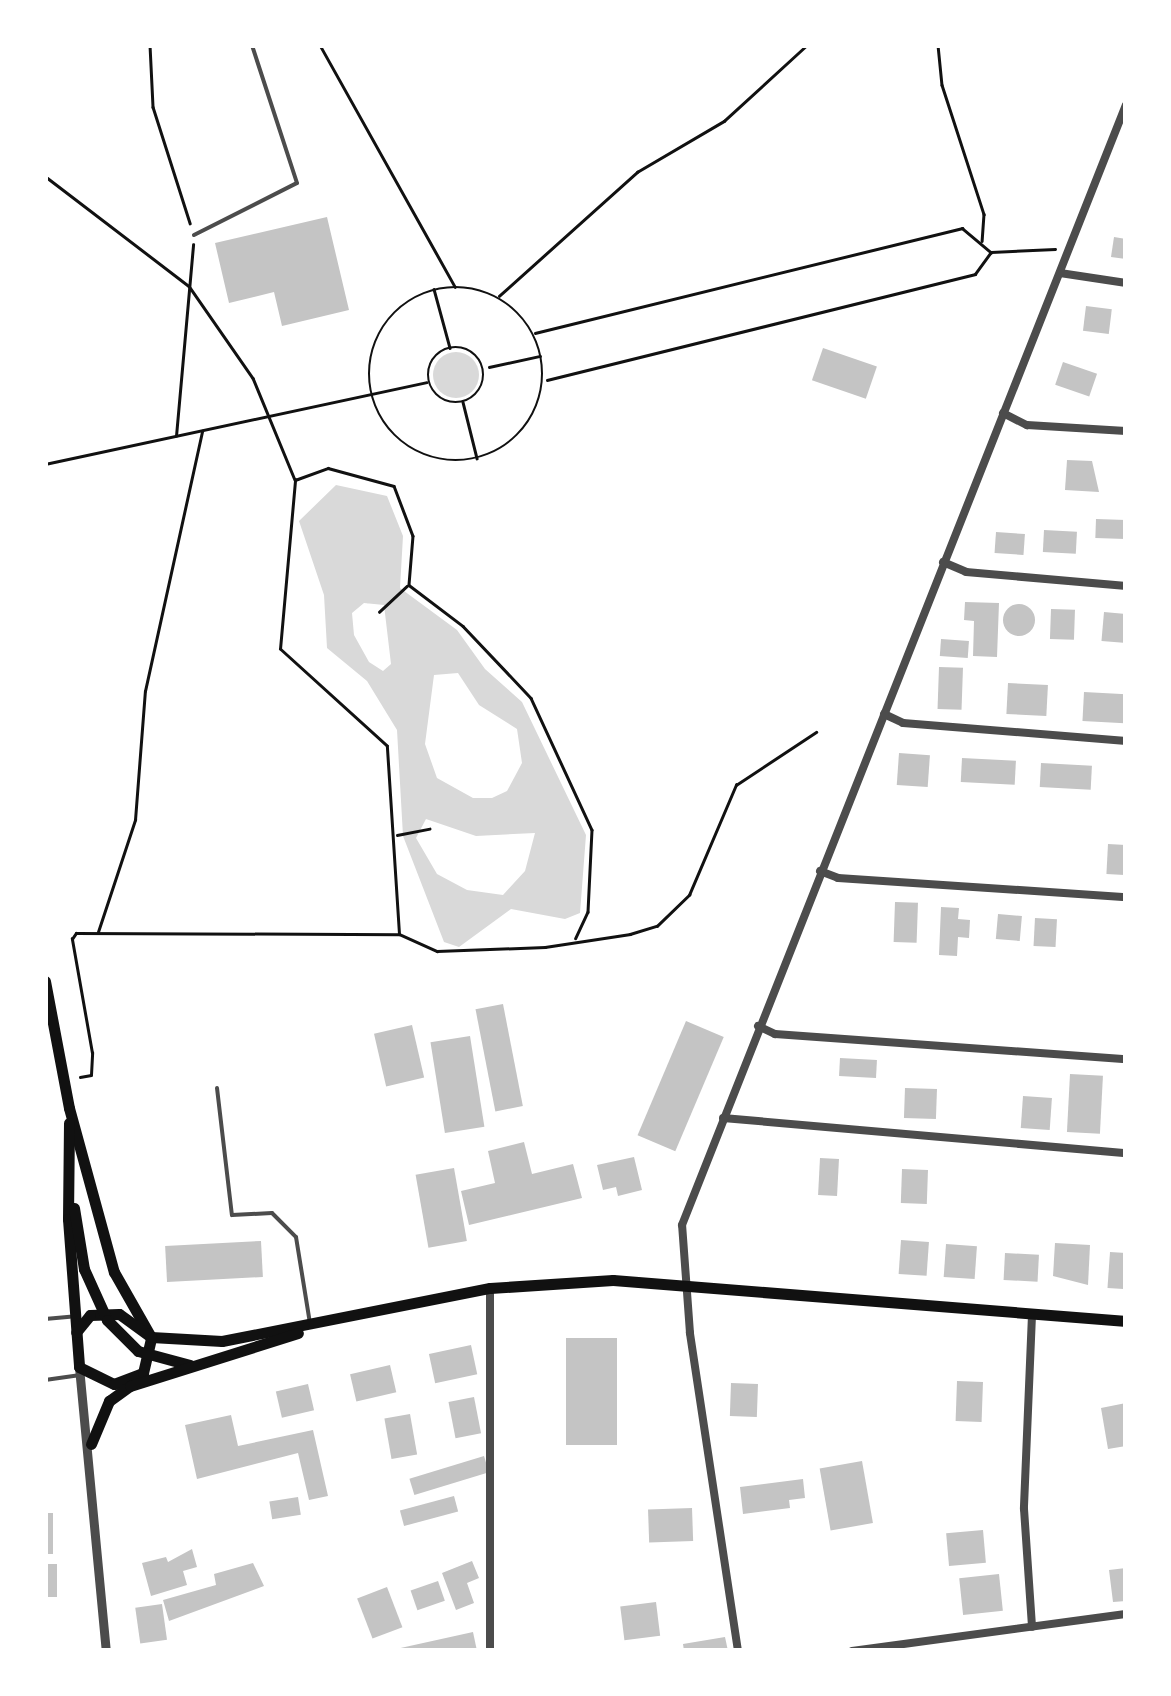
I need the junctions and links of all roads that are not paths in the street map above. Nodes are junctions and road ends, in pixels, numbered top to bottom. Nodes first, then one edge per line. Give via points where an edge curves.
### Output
1 (252, 45) edge
2 (1126, 106) edge
3 (194, 235) road end
4 (1060, 272) junction
5 (1126, 283) edge
6 (1003, 413) junction
7 (1126, 431) edge
8 (944, 562) junction
9 (1126, 586) edge
10 (884, 714) junction
11 (1126, 741) edge
12 (820, 871) junction
13 (1126, 897) edge
14 (45, 981) edge
15 (758, 1026) junction
16 (1126, 1060) edge
17 (217, 1088) dead end
18 (69, 1108) junction
19 (723, 1118) junction
20 (1126, 1153) edge
21 (70, 1184) junction
22 (684, 1286) junction
23 (490, 1288) junction
24 (102, 1312) junction
25 (1032, 1315) junction
26 (75, 1317) junction
27 (45, 1319) edge
28 (1122, 1322) edge
29 (311, 1327) junction
30 (76, 1332) junction
31 (150, 1337) junction
32 (150, 1356) junction
33 (212, 1364) junction
34 (79, 1371) junction
35 (45, 1380) edge
36 (114, 1384) junction
37 (130, 1386) junction
38 (90, 1444) junction
39 (1126, 1614) edge
40 (1032, 1627) junction
41 (106, 1651) edge
42 (490, 1651) edge
43 (738, 1651) edge
44 (852, 1651) edge

1 - 3 lane via 296,184
2 - 4 street
4 - 5 street
4 - 6 street
6 - 7 street via 1027,424
6 - 8 street
8 - 9 street via 966,572
8 - 10 street
10 - 11 street via 903,722
10 - 12 street
12 - 13 street via 838,878
12 - 15 street
14 - 18 main road
15 - 16 street via 774,1034
15 - 19 street
17 - 29 lane via 232,1215 272,1213 296,1236
18 - 21 main road
18 - 31 main road via 114,1272
19 - 20 street
19 - 22 street via 682,1225
21 - 24 main road via 84,1269
21 - 26 main road
22 - 23 main road via 613,1280
22 - 25 main road
22 - 43 street
23 - 29 main road
23 - 42 street
24 - 30 main road
24 - 31 main road via 119,1314
24 - 32 main road via 120,1336
25 - 28 main road
25 - 40 street via 1024,1509
26 - 27 lane
26 - 30 main road
29 - 31 main road via 222,1341
29 - 33 main road
30 - 34 main road
31 - 32 main road
32 - 33 main road via 181,1366
32 - 36 main road via 142,1373
33 - 37 main road
34 - 35 lane
34 - 36 main road
34 - 38 street
36 - 37 main road
37 - 38 main road via 109,1400
38 - 41 street
39 - 40 street
40 - 44 street

